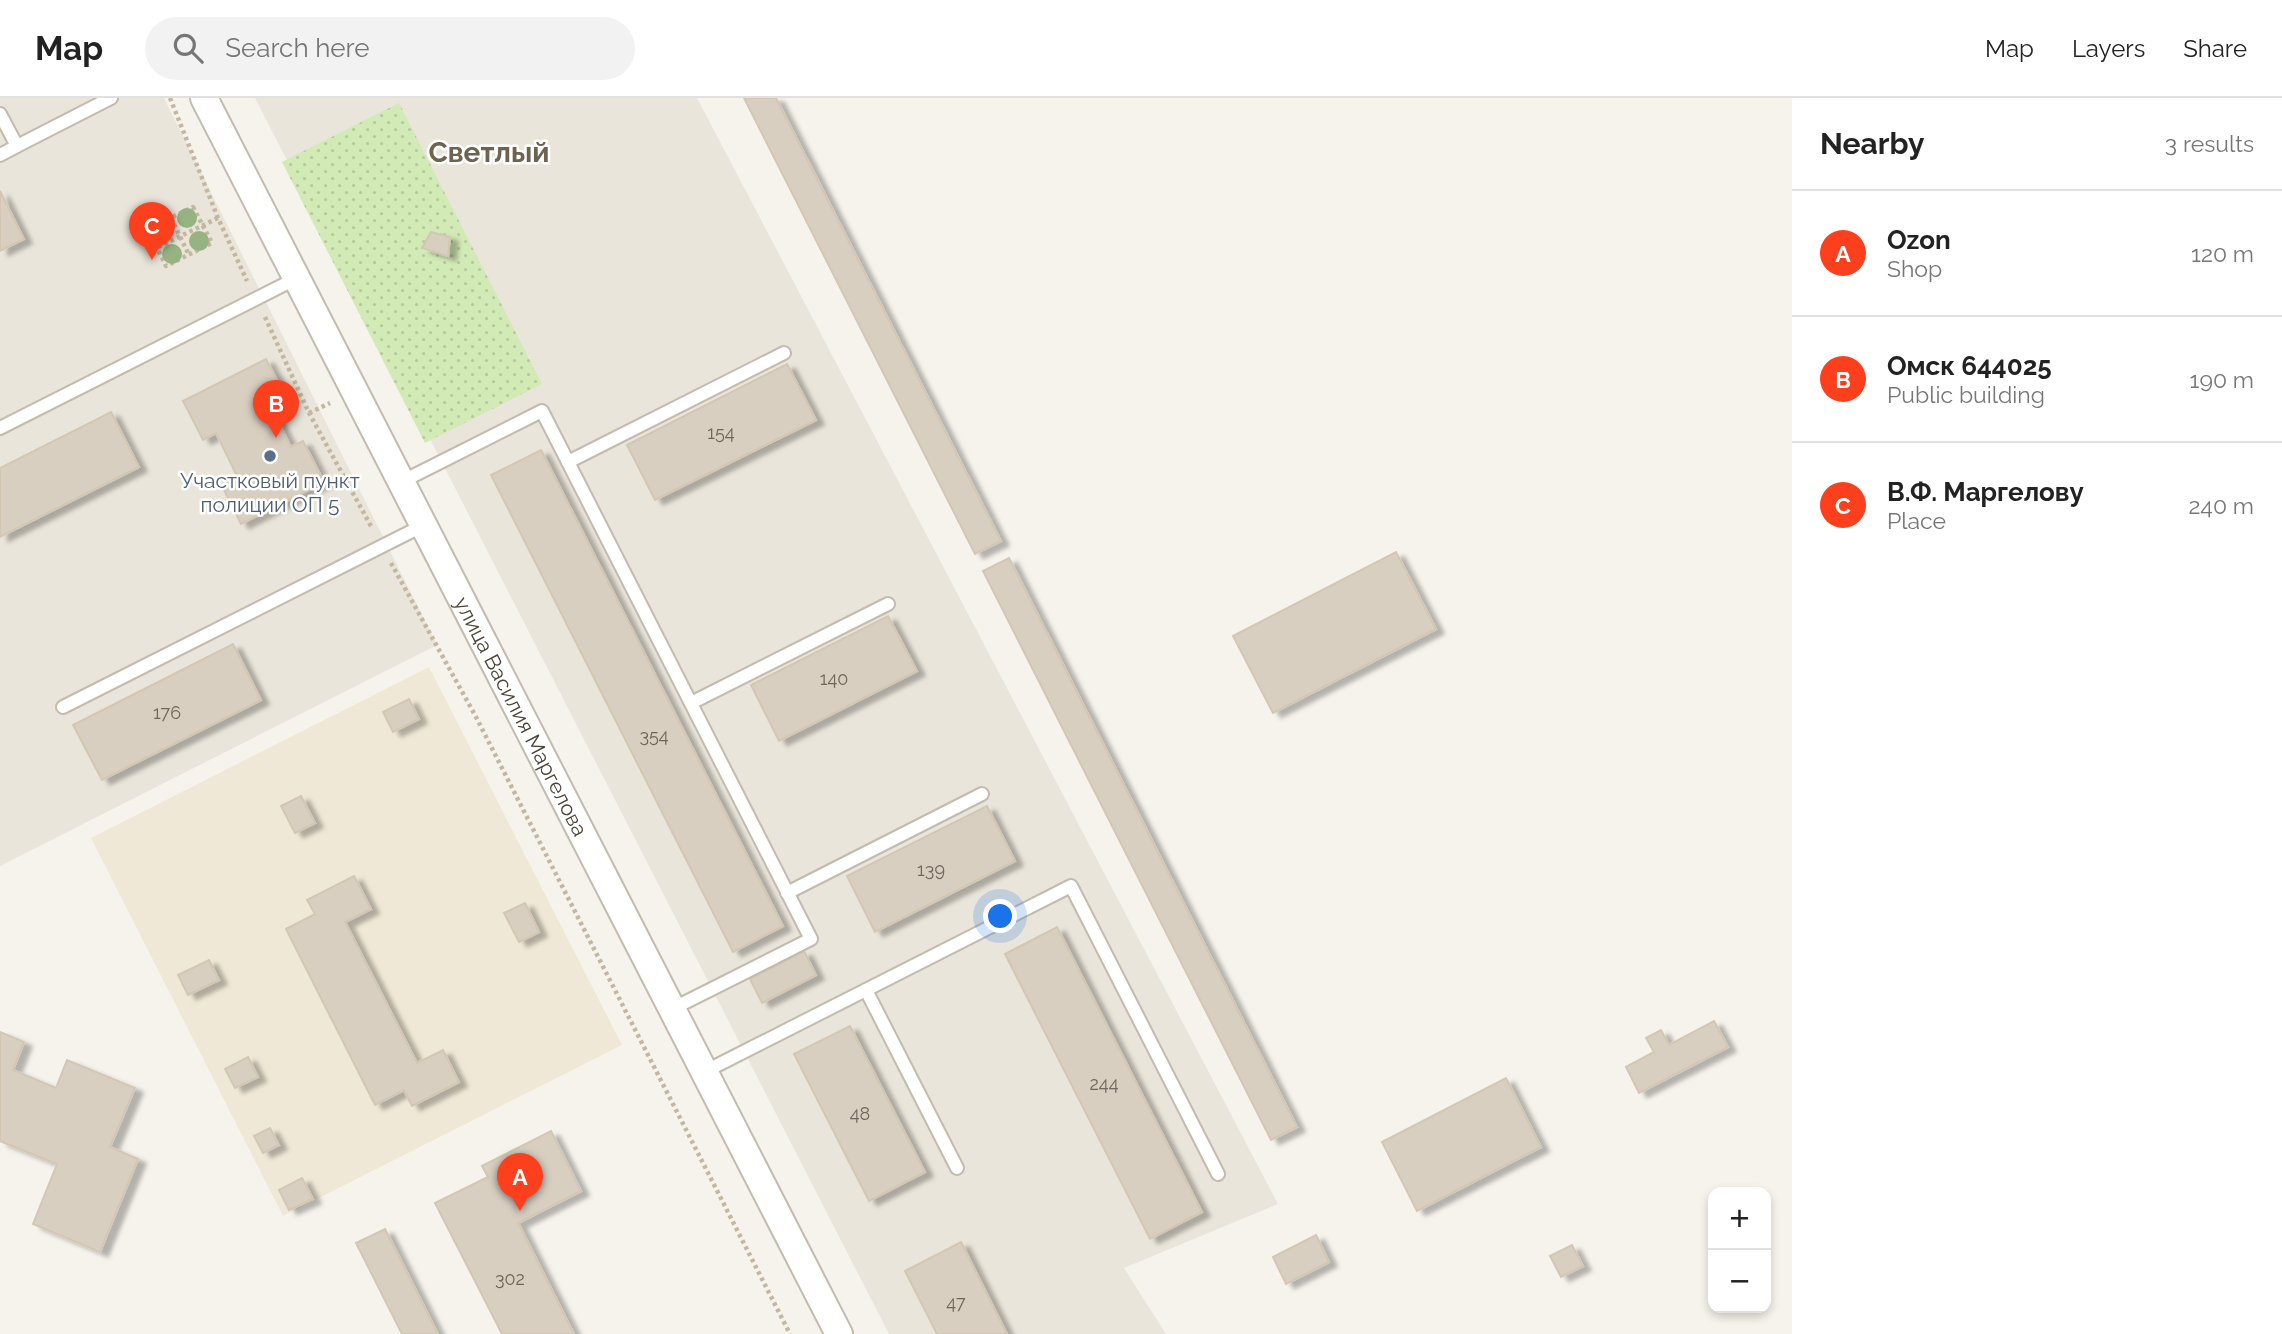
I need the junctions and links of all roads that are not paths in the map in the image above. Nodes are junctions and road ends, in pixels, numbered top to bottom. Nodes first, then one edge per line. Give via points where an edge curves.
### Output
1 (111, 98) edge
2 (204, 98) edge
3 (0, 114) edge
4 (17, 146) junction
5 (0, 155) edge
6 (297, 278) junction
7 (784, 354) dead end
8 (0, 429) edge
9 (569, 462) junction
10 (401, 482) junction
11 (424, 525) junction
12 (888, 604) dead end
13 (691, 703) junction
14 (63, 707) dead end
15 (982, 794) dead end
16 (787, 893) junction
17 (866, 990) junction
18 (672, 1009) junction
19 (704, 1072) junction
20 (957, 1168) dead end
21 (1218, 1174) dead end
22 (839, 1334) edge

1 - 4 lane
2 - 6 street, улица Василия Маргелова
3 - 4 lane
4 - 5 lane
6 - 8 lane
6 - 10 street, улица Василия Маргелова
7 - 9 lane
9 - 10 lane via 542,411
9 - 13 lane
10 - 11 street, улица Василия Маргелова
11 - 14 lane
11 - 18 street, улица Василия Маргелова
12 - 13 lane
13 - 16 lane
15 - 16 lane
16 - 18 lane via 811,939
17 - 19 lane
17 - 20 lane
17 - 21 lane via 1071,886
18 - 19 street, улица Василия Маргелова
19 - 22 street, улица Василия Маргелова

